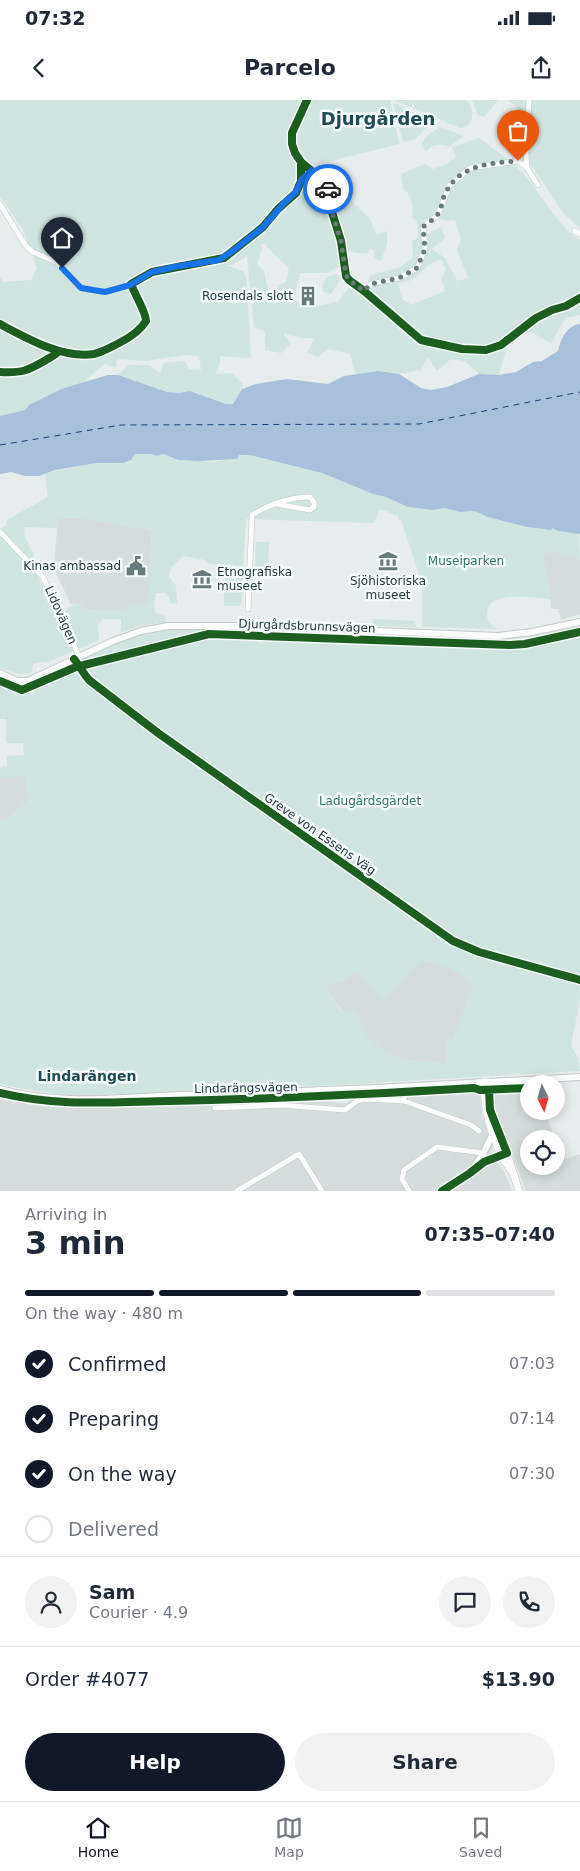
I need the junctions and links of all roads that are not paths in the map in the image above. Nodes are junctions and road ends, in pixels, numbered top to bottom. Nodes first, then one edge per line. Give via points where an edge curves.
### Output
1 (306, 100) edge
2 (529, 100) edge
3 (301, 162) junction
4 (528, 168) junction
5 (312, 170) junction
6 (302, 179) junction
7 (538, 185) dead end
8 (0, 204) edge
9 (364, 291) junction
10 (580, 298) edge
11 (276, 504) junction
12 (0, 532) edge
13 (248, 609) dead end
14 (580, 622) edge
15 (79, 656) junction
16 (0, 673) edge
17 (580, 1077) edge
18 (485, 1082) junction
19 (404, 1087) junction
20 (0, 1089) edge
21 (404, 1101) junction
22 (215, 1108) dead end
23 (479, 1131) dead end
24 (493, 1134) junction
25 (502, 1150) junction
26 (484, 1152) junction
27 (470, 1173) junction
28 (237, 1191) edge
29 (322, 1191) edge
30 (409, 1191) edge
31 (442, 1191) edge
32 (518, 1191) edge

1 - 3 street via 292,137 293,148
2 - 4 street
3 - 5 street
3 - 6 street
4 - 7 street
4 - 9 street via 518,161 504,162 470,168 462,174 449,186 438,215 423,227 425,249 417,268 399,278 371,284
5 - 6 street
5 - 9 street via 328,188 346,275
6 - 8 street via 296,192 263,227 224,258 152,272 132,284 105,292 81,288 56,262 39,256 26,246
9 - 10 street via 421,340 450,348 479,350 501,345 536,318
11 - 11 street via 310,497 314,507 310,510
11 - 13 street via 252,515
12 - 15 street, Lidovägen via 43,577
14 - 15 street, Djurgårdsbrunnsvägen via 498,636 184,625 141,631
15 - 16 street, Djurgårdsbrunnsvägen via 28,681 17,681
17 - 18 street, Lindarängsvägen
18 - 19 street, Lindarängsvägen
18 - 24 main road via 484,1104
18 - 25 main road
19 - 20 street, Lindarängsvägen via 97,1099 38,1097
19 - 21 street
21 - 22 street via 364,1099 345,1110 281,1106
21 - 23 street via 471,1125
24 - 25 main road
24 - 26 street
25 - 26 street
25 - 27 street
25 - 32 main road
26 - 27 street
26 - 30 street via 433,1149 404,1170 402,1179
27 - 31 street
28 - 29 street via 299,1154

